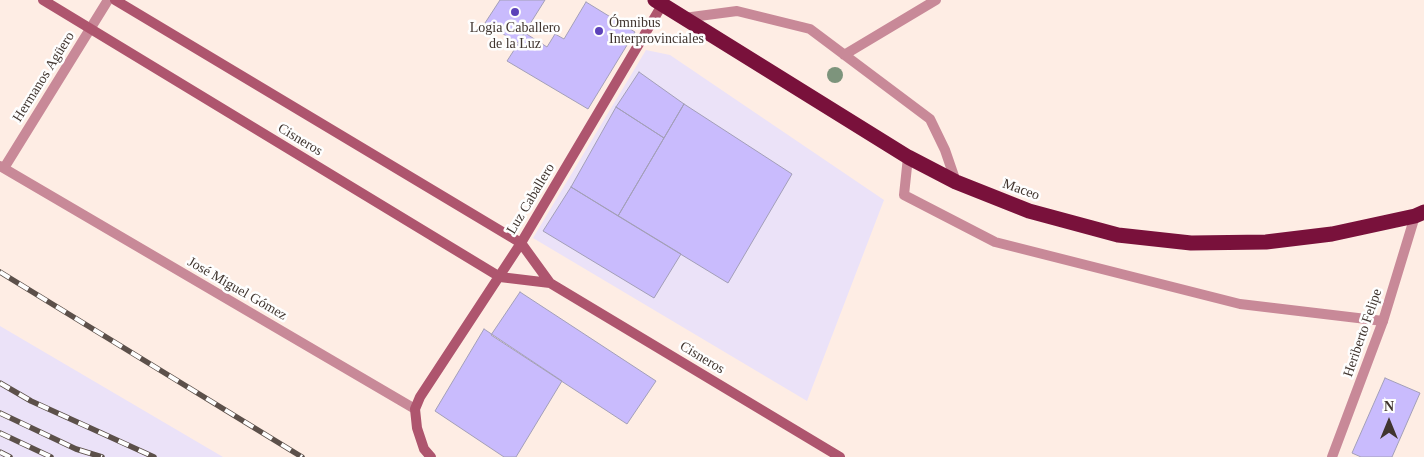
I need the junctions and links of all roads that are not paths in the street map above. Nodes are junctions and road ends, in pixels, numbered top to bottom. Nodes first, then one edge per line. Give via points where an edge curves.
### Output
1 (43, 0) edge
2 (108, 0) edge
3 (115, 0) edge
4 (936, 0) edge
5 (661, 2) edge
6 (684, 18) junction
7 (90, 29) junction
8 (844, 55) junction
9 (908, 157) junction
10 (2, 167) edge
11 (956, 182) junction
12 (1420, 214) edge
13 (521, 243) junction
14 (500, 277) junction
15 (550, 283) junction
16 (1383, 322) junction
17 (415, 409) junction
18 (431, 457) edge
19 (840, 457) edge
20 (1332, 457) edge

1 - 7 street, Cisneros
2 - 7 street, Hermanos Agüero
3 - 13 street, Cisneros
4 - 8 street
5 - 6 highway, Maceo
5 - 13 street, Luz Caballero
6 - 8 street via 737,11 810,29
6 - 9 highway, Maceo
7 - 10 street, Hermanos Agüero
7 - 14 street, Cisneros
8 - 11 street via 930,119
9 - 11 highway, Maceo
9 - 16 street via 904,194 995,242 1240,304
10 - 17 street, José Miguel Gómez
11 - 12 highway, Maceo via 1029,211 1118,235 1191,243 1285,240 1332,234
12 - 16 street, Heriberto Felipe
13 - 14 street, Luz Caballero
13 - 15 street, Cisneros
14 - 15 street, Cisneros
14 - 17 street, Luz Caballero
15 - 19 street, Cisneros
16 - 20 street, Heriberto Felipe
17 - 18 street via 417,428 424,449

